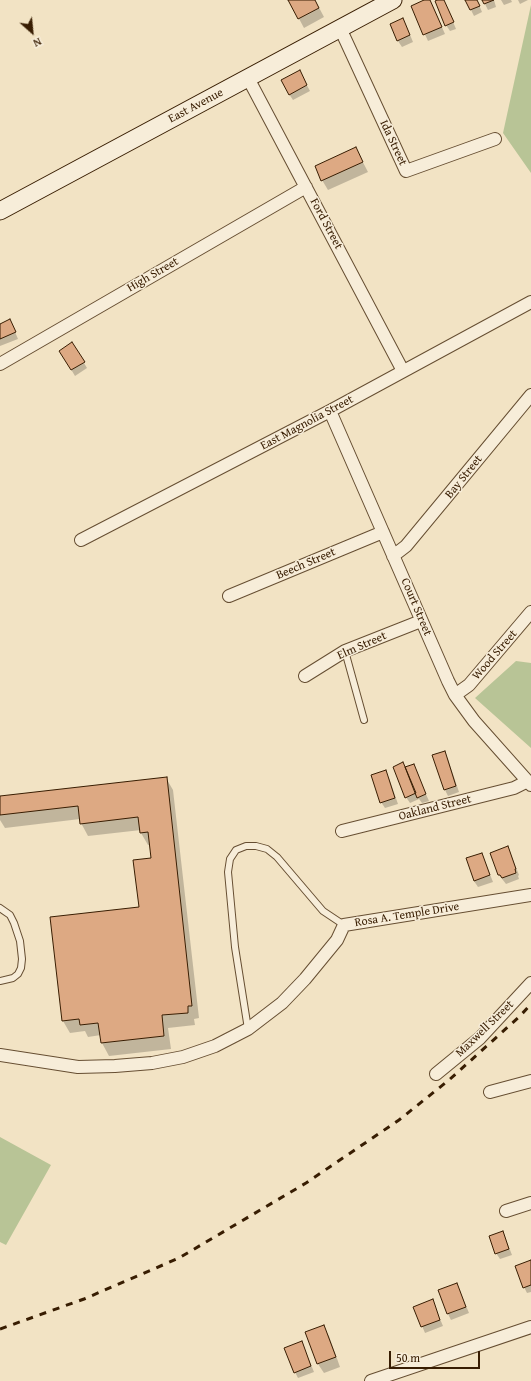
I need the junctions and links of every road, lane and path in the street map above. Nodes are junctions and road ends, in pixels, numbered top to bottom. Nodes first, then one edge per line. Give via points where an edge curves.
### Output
1 (393, 0) edge
2 (340, 28) junction
3 (248, 78) junction
4 (495, 139) dead end
5 (306, 187) junction
6 (0, 211) edge
7 (531, 302) edge
8 (0, 364) edge
9 (403, 371) junction
10 (531, 395) edge
11 (330, 411) junction
12 (383, 532) junction
13 (81, 540) dead end
14 (393, 556) junction
15 (229, 596) dead end
16 (531, 612) edge
17 (421, 621) junction
18 (345, 651) junction
19 (306, 676) dead end
20 (455, 694) junction
21 (364, 720) dead end
22 (529, 783) edge
23 (342, 831) dead end
24 (531, 895) edge
25 (0, 908) edge
26 (344, 925) junction
27 (0, 981) edge
28 (531, 983) edge
29 (248, 1029) junction
30 (0, 1056) edge
31 (436, 1074) dead end
32 (531, 1081) edge
33 (490, 1092) dead end
34 (531, 1203) edge
35 (506, 1211) dead end
36 (531, 1327) edge
37 (371, 1381) edge

1 - 2 street, East Avenue
2 - 3 street, East Avenue
2 - 4 street, Ida Street via 406,171
3 - 5 street, Ford Street
3 - 6 street, East Avenue
5 - 8 street, High Street
5 - 9 street, Ford Street
7 - 9 street, East Magnolia Street
9 - 11 street, East Magnolia Street
10 - 14 street, Bay Street via 406,546
11 - 12 street, Court Street
11 - 13 street, East Magnolia Street
12 - 14 street, Court Street
12 - 15 street, Beech Street
14 - 17 street, Court Street
16 - 20 street, Wood Street via 469,685
17 - 18 street, Elm Street
17 - 20 street, Court Street
18 - 19 street, Elm Street
18 - 21 lane
20 - 22 street, Court Street via 474,721
22 - 23 street, Oakland Street
24 - 26 street, Rosa A. Temple Drive
25 - 27 lane via 10,915 14,923 22,959 18,974
26 - 29 street, Rosa A. Temple Drive via 337,940 306,979 282,1003
26 - 29 lane via 323,911 277,857 267,849 246,846 236,850 230,859 228,872 235,947
28 - 31 street, Maxwell Street via 480,1038
29 - 30 street, Rosa A. Temple Drive via 215,1046 183,1057 152,1063 78,1067
32 - 33 street
34 - 35 street
36 - 37 street

